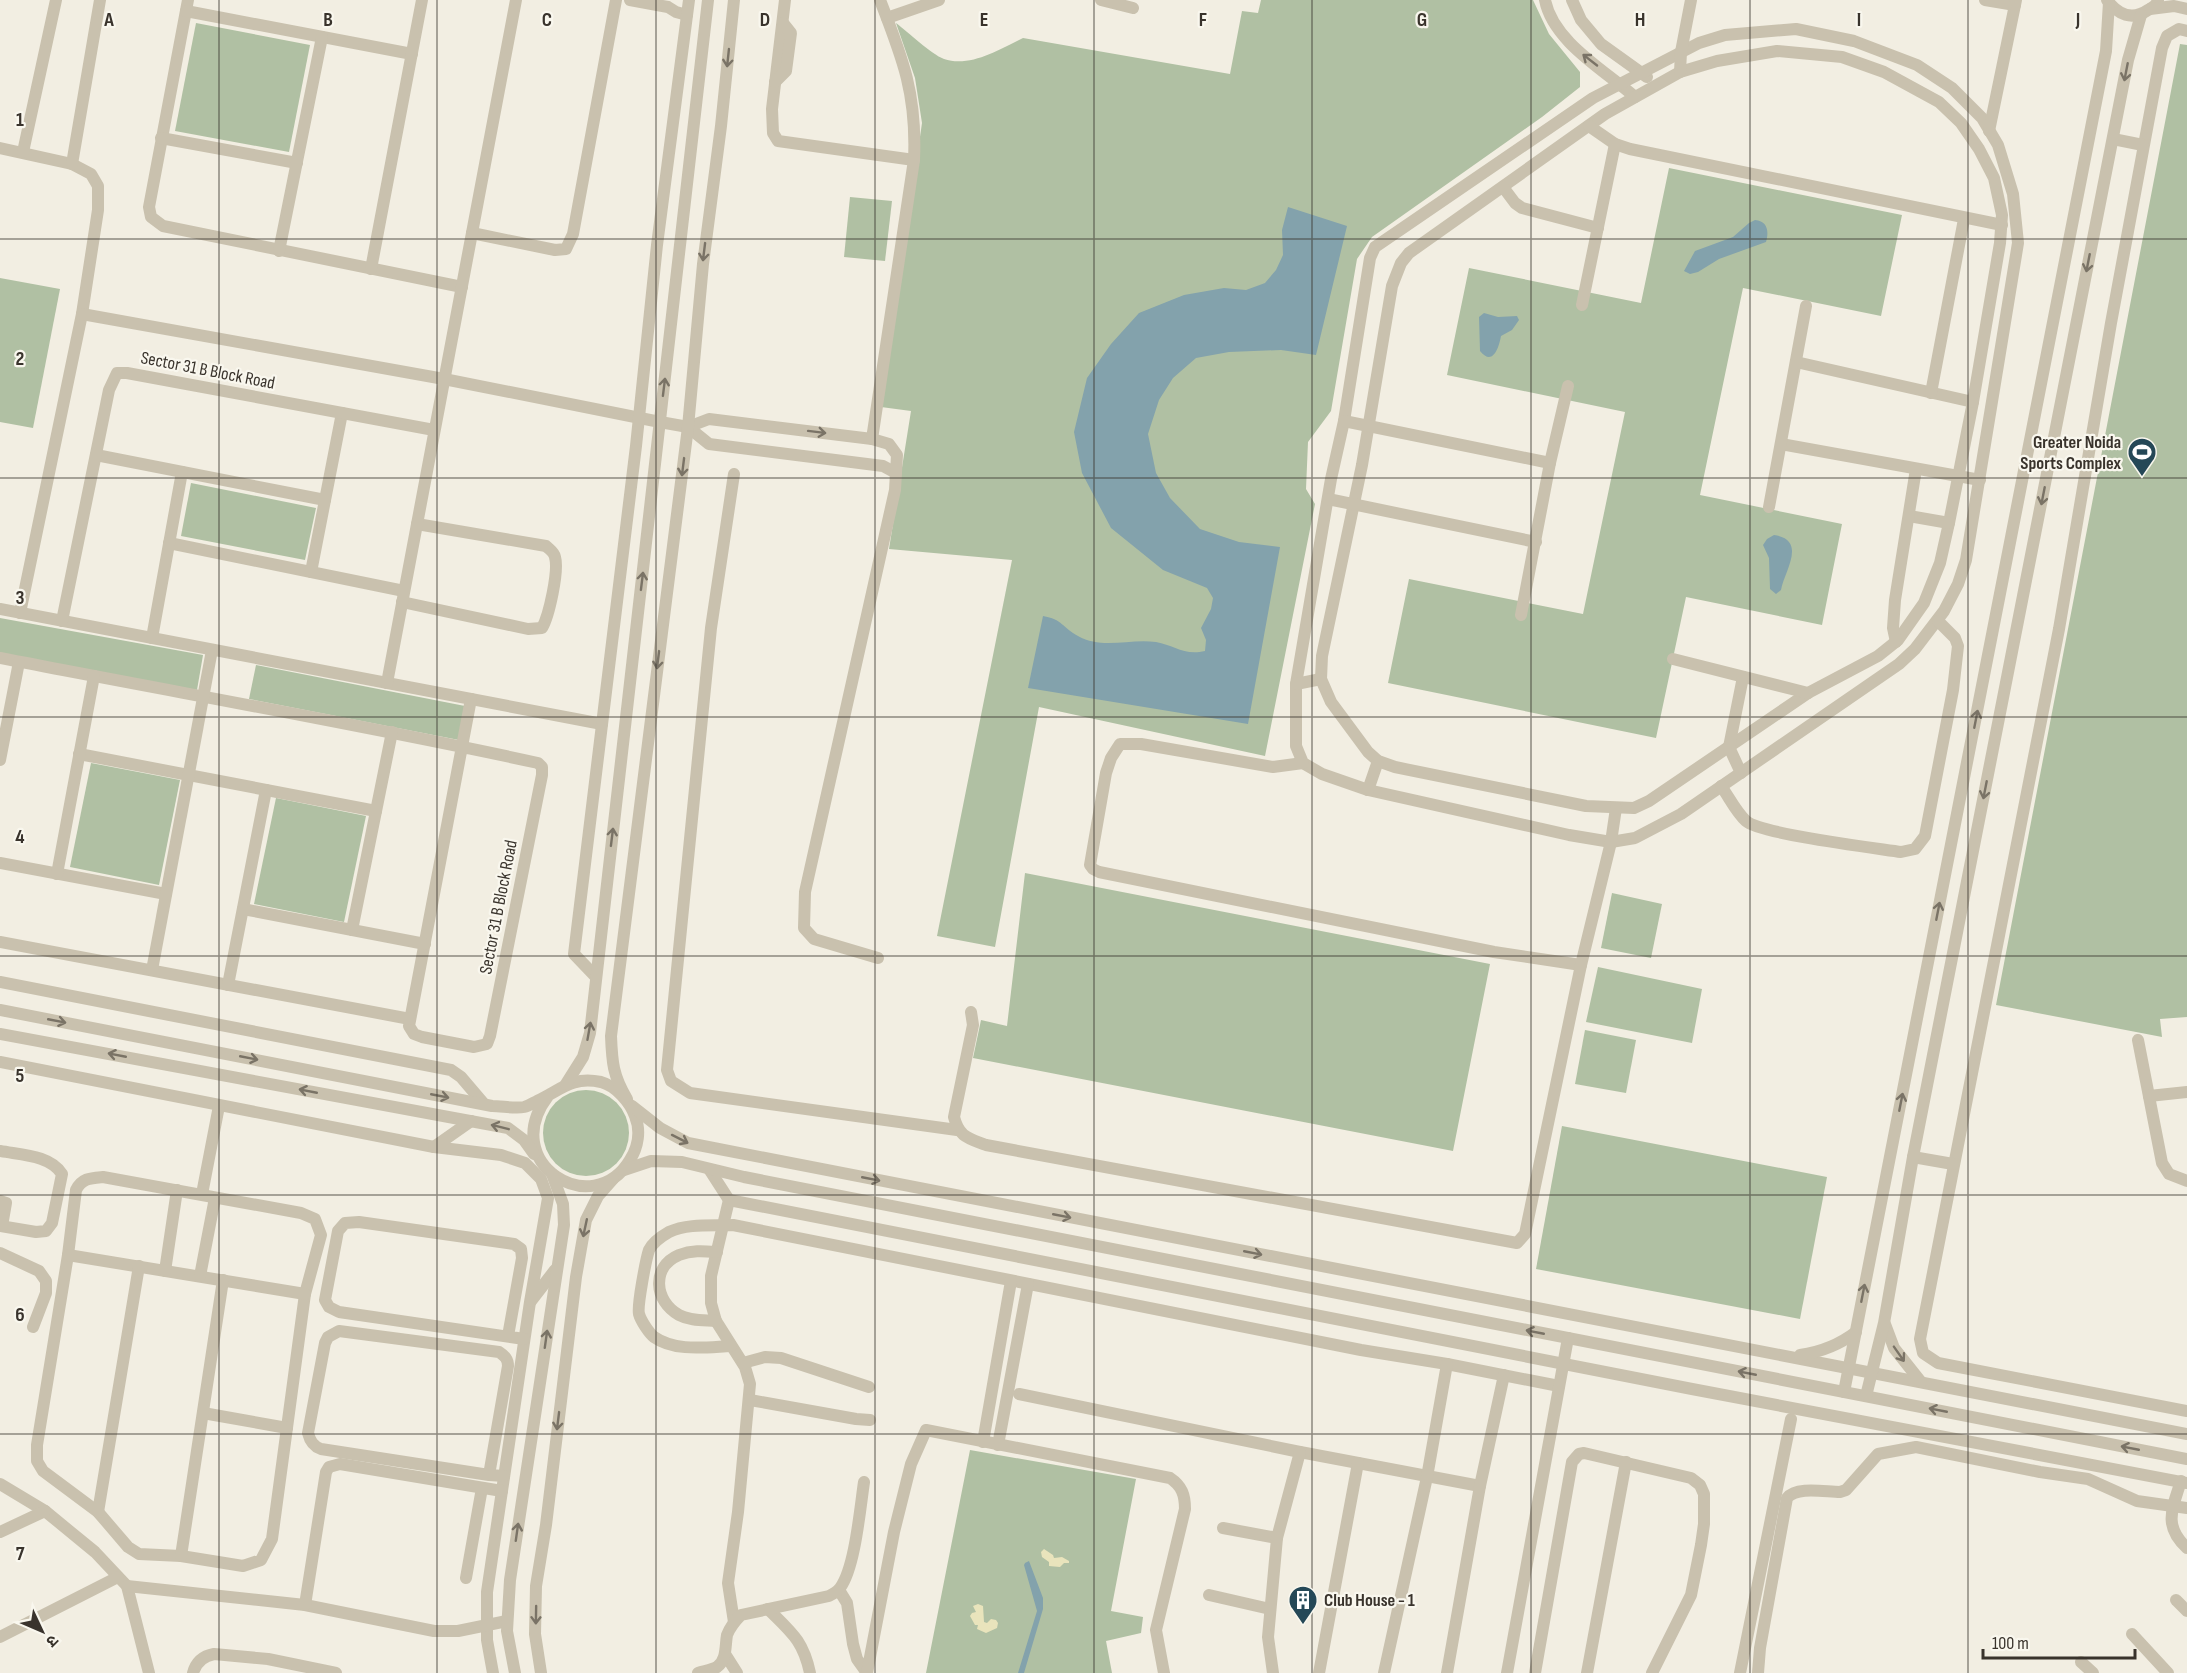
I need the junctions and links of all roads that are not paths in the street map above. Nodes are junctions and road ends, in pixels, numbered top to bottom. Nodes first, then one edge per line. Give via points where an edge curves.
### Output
1 (56, 0) edge
2 (100, 0) edge
3 (422, 0) edge
4 (516, 0) edge
5 (616, 0) edge
6 (630, 0) edge
7 (708, 0) edge
8 (734, 0) edge
9 (785, 0) edge
10 (880, 0) edge
11 (939, 0) edge
12 (1101, 0) edge
13 (1545, 0) edge
14 (1572, 0) edge
15 (1691, 0) edge
16 (1986, 0) edge
17 (2108, 1) edge
18 (2015, 3) edge
19 (187, 6) edge
20 (688, 6) edge
21 (1133, 8) dead end
22 (2150, 8) edge
23 (2187, 9) edge
24 (887, 18) junction
25 (2187, 31) edge
26 (322, 37) junction
27 (1681, 52) junction
28 (412, 54) junction
29 (1680, 72) junction
30 (1642, 73) junction
31 (1620, 84) junction
32 (1657, 85) junction
33 (1635, 97) junction
34 (1589, 126) junction
35 (1989, 131) junction
36 (161, 138) junction
37 (2113, 139) junction
38 (1614, 144) junction
39 (2143, 145) junction
40 (0, 148) edge
41 (23, 152) junction
42 (914, 160) junction
43 (297, 163) junction
44 (72, 164) junction
45 (1503, 187) junction
46 (1964, 219) junction
47 (2002, 225) junction
48 (1598, 228) junction
49 (472, 233) junction
50 (279, 251) junction
51 (371, 269) junction
52 (462, 287) junction
53 (1582, 305) dead end
54 (1806, 306) dead end
55 (82, 314) junction
56 (1796, 362) junction
57 (444, 379) junction
58 (1568, 386) dead end
59 (1932, 393) junction
60 (1973, 402) junction
61 (342, 413) junction
62 (639, 418) junction
63 (1344, 421) junction
64 (660, 422) junction
65 (1369, 425) junction
66 (688, 428) junction
67 (434, 430) junction
68 (872, 439) junction
69 (1781, 444) junction
70 (96, 455) junction
71 (1550, 463) junction
72 (1916, 470) junction
73 (182, 472) junction
74 (896, 473) junction
75 (734, 474) dead end
76 (1959, 477) junction
77 (1980, 480) junction
78 (1328, 499) junction
79 (325, 500) junction
80 (1353, 504) junction
81 (1769, 507) dead end
82 (1909, 516) junction
83 (1949, 523) junction
84 (417, 524) junction
85 (1536, 542) junction
86 (169, 543) junction
87 (311, 572) junction
88 (403, 597) junction
89 (0, 609) edge
90 (20, 613) junction
91 (1521, 615) dead end
92 (62, 621) junction
93 (1938, 621) junction
94 (152, 638) junction
95 (1896, 642) junction
96 (212, 650) junction
97 (0, 658) edge
98 (1673, 659) dead end
99 (19, 662) junction
100 (94, 676) junction
101 (1743, 677) junction
102 (1321, 679) junction
103 (387, 683) junction
104 (1296, 684) junction
105 (1808, 693) junction
106 (203, 697) junction
107 (471, 699) junction
108 (602, 724) junction
109 (392, 732) junction
110 (464, 747) junction
111 (1729, 747) junction
112 (80, 754) junction
113 (0, 760) edge
114 (1378, 761) junction
115 (1303, 763) junction
116 (1741, 773) junction
117 (189, 775) junction
118 (1721, 786) junction
119 (266, 790) junction
120 (1368, 790) junction
121 (1616, 808) junction
122 (376, 811) junction
123 (1611, 842) junction
124 (0, 863) edge
125 (57, 874) junction
126 (166, 894) junction
127 (243, 909) junction
128 (352, 930) junction
129 (0, 942) edge
130 (425, 945) junction
131 (878, 958) dead end
132 (1581, 965) junction
133 (152, 970) junction
134 (596, 977) junction
135 (0, 982) edge
136 (228, 985) junction
137 (0, 1010) edge
138 (972, 1012) dead end
139 (410, 1019) junction
140 (0, 1034) edge
141 (2138, 1040) dead end
142 (0, 1062) edge
143 (566, 1084) junction
144 (2187, 1092) edge
145 (548, 1096) junction
146 (2149, 1096) junction
147 (629, 1103) junction
148 (484, 1104) junction
149 (219, 1106) junction
150 (471, 1121) junction
151 (957, 1130) junction
152 (434, 1147) junction
153 (0, 1151) edge
154 (1913, 1157) junction
155 (543, 1164) junction
156 (1953, 1164) junction
157 (710, 1169) junction
158 (624, 1170) junction
159 (552, 1174) junction
160 (614, 1178) junction
161 (2187, 1181) edge
162 (177, 1190) junction
163 (202, 1194) junction
164 (214, 1198) junction
165 (729, 1200) junction
166 (0, 1202) edge
167 (1, 1226) edge
168 (723, 1226) junction
169 (717, 1252) junction
170 (0, 1253) edge
171 (68, 1256) junction
172 (139, 1266) junction
173 (556, 1269) junction
174 (165, 1270) junction
175 (200, 1276) junction
176 (223, 1280) junction
177 (1011, 1281) junction
178 (1028, 1284) junction
179 (305, 1294) junction
180 (530, 1302) junction
181 (716, 1321) junction
182 (1884, 1323) junction
183 (33, 1327) dead end
184 (1856, 1332) junction
185 (508, 1336) junction
186 (1568, 1338) junction
187 (524, 1339) junction
188 (731, 1346) junction
189 (1787, 1356) junction
190 (743, 1363) junction
191 (1563, 1363) junction
192 (1447, 1364) junction
193 (1848, 1368) junction
194 (1871, 1372) junction
195 (1504, 1375) junction
196 (1921, 1382) junction
197 (1559, 1386) junction
198 (869, 1387) dead end
199 (1844, 1392) junction
200 (1019, 1394) dead end
201 (1866, 1396) junction
202 (2120, 1399) junction
203 (750, 1400) junction
204 (2187, 1411) edge
205 (203, 1413) junction
206 (2098, 1417) junction
207 (1791, 1419) dead end
208 (870, 1420) dead end
209 (287, 1428) junction
210 (2185, 1433) edge
211 (983, 1442) junction
212 (998, 1445) junction
213 (1300, 1452) junction
214 (2183, 1460) edge
215 (1626, 1462) junction
216 (1358, 1463) junction
217 (489, 1475) junction
218 (504, 1476) junction
219 (1427, 1477) junction
220 (864, 1482) dead end
221 (2184, 1482) edge
222 (0, 1484) edge
223 (1480, 1486) junction
224 (482, 1488) junction
225 (502, 1491) junction
226 (2173, 1507) junction
227 (2187, 1508) edge
228 (45, 1511) junction
229 (98, 1512) junction
230 (1223, 1528) dead end
231 (0, 1532) edge
232 (1277, 1538) junction
233 (2187, 1548) edge
234 (181, 1556) junction
235 (466, 1578) dead end
236 (123, 1581) junction
237 (839, 1590) junction
238 (1209, 1595) dead end
239 (2176, 1600) dead end
240 (304, 1605) junction
241 (768, 1609) junction
242 (1270, 1609) junction
243 (2187, 1611) edge
244 (507, 1621) junction
245 (734, 1622) junction
246 (487, 1624) junction
247 (2132, 1634) dead end
248 (0, 1637) edge
249 (725, 1654) junction
250 (268, 1659) junction
251 (2081, 1662) dead end
252 (302, 1669) edge
253 (149, 1673) edge
254 (193, 1673) edge
255 (272, 1673) edge
256 (336, 1673) edge
257 (493, 1673) edge
258 (515, 1673) edge
259 (541, 1673) edge
260 (698, 1673) edge
261 (737, 1673) edge
262 (810, 1673) edge
263 (867, 1673) edge
264 (1164, 1673) edge
265 (1273, 1673) edge
266 (1319, 1673) edge
267 (1384, 1673) edge
268 (1447, 1673) edge
269 (1507, 1673) edge
270 (1535, 1673) edge
271 (1587, 1673) edge
272 (1652, 1673) edge
273 (1740, 1673) edge
274 (1758, 1673) edge
275 (2093, 1673) edge
276 (2168, 1673) edge

1 - 41 street
2 - 44 street
3 - 28 street
4 - 49 street
5 - 49 street via 573,234 566,249
6 - 20 street via 668,7
64 -> 7 street
8 -> 66 street
9 - 42 street via 783,23 791,33 786,71 776,82 772,121 778,141
10 - 24 street
11 - 24 street
12 - 21 street
31 -> 13 street via 1570,42 1547,10
14 - 30 street via 1581,20 1596,38
15 - 27 street
16 - 18 street
17 - 22 street via 2125,16
184 -> 17 street via 2104,63
18 - 35 street
19 - 26 street
19 - 36 street
20 - 62 street
22 - 23 street
22 -> 37 street via 2128,60
24 - 42 street via 912,96
25 - 39 street via 2179,29 2167,36 2162,48
26 - 28 street
26 - 43 street
27 - 29 street
27 - 30 street
27 - 35 street via 1725,35 1796,29 1854,41 1917,65 1952,88 1982,118
28 - 51 street
29 - 32 street
29 - 47 street via 1777,51 1842,57 1884,72 1940,102 1961,123 1994,178
30 - 31 street
30 - 32 street
31 - 33 street
31 - 63 street via 1593,98 1375,247
32 - 33 street
33 - 34 street
34 - 38 street
34 - 45 street
35 - 77 street via 1998,146 2013,194 2018,243
36 - 43 street
36 - 50 street via 151,217 163,226
37 - 39 street
37 -> 154 street
38 - 46 street
38 - 48 street
39 - 156 street via 2059,628
40 - 41 street
41 - 44 street
42 - 68 street
43 - 50 street
44 - 55 street via 91,174 98,186
45 - 48 street via 1522,208
45 - 65 street via 1410,253 1401,264 1392,286
46 - 47 street
46 - 59 street
47 - 60 street
48 - 53 street
49 - 52 street
50 - 51 street
51 - 52 street
52 - 57 street
54 - 56 street
55 - 57 street
55 - 90 street
56 - 59 street
56 - 69 street
57 - 62 street
57 - 67 street
58 - 71 street
59 - 60 street
60 - 76 street
61 - 67 street, Sector 31 B Block Road
61 - 70 street, Sector 31 B Block Road via 117,373 109,390
61 - 79 street
62 - 64 street
62 - 108 street
63 - 65 street
63 - 78 street
64 - 66 street
134 -> 64 street
65 - 71 street
65 - 80 street
66 -> 68 street via 709,419
66 - 74 street via 709,444 883,466
66 -> 147 street via 611,1036 612,1065
67 - 84 street
68 - 74 street via 889,444 894,450
69 - 72 street
69 - 81 street
70 - 73 street
70 - 92 street, Sector 31 B Block Road
71 - 85 street
72 - 76 street
72 - 82 street
73 - 79 street
73 - 86 street
74 - 131 street via 896,490 805,892 804,916 804,928 814,939
75 - 151 street via 711,628 667,1070 671,1081 690,1093
76 - 77 street
76 - 83 street
77 - 93 street via 1966,560
78 - 80 street
78 - 104 street
79 - 87 street
80 - 85 street
80 - 102 street via 1322,656
82 - 83 street
82 - 95 street via 1893,617
83 - 95 street via 1940,563 1924,603
84 - 88 street
84 - 88 street via 546,546 555,554 556,564 549,618 542,628 528,629
85 - 91 street
86 - 87 street
86 - 94 street
87 - 88 street
88 - 103 street
89 - 90 street
90 - 92 street
92 - 94 street
93 - 116 street via 1899,664
93 - 118 street via 1955,638 1957,657 1925,836 1915,849 1901,852 1754,825 1746,821
94 - 96 street
95 - 105 street via 1878,656
96 - 103 street
96 - 106 street
97 - 99 street, Sector 31 B Block Road
98 - 101 street
99 - 100 street, Sector 31 B Block Road
99 - 113 street
100 - 106 street, Sector 31 B Block Road
100 - 112 street
101 - 105 street
101 - 111 street
102 - 104 street
102 - 114 street via 1348,728
103 - 107 street
104 - 115 street via 1296,746
105 - 111 street
106 - 109 street, Sector 31 B Block Road
106 - 117 street
107 - 108 street
107 - 110 street
108 - 134 street via 574,954
109 - 110 street, Sector 31 B Block Road
109 - 122 street
110 - 130 street
110 - 139 street, Sector 31 B Block Road via 537,763 543,775 487,1044 474,1047 422,1037 410,1029
111 - 116 street
111 - 121 street via 1649,801 1634,808
112 - 117 street
112 - 125 street
114 - 120 street
114 - 121 street via 1586,806
115 - 120 street
115 - 132 street via 1273,767 1141,744 1120,744 1106,773 1090,865 1099,872 1494,952
116 - 118 street
117 - 119 street
117 - 126 street
118 - 123 street via 1653,830
119 - 122 street
119 - 127 street
120 - 123 street
121 - 123 street
122 - 128 street
123 - 132 street
124 - 125 street
125 - 126 street
126 - 133 street
127 - 128 street
127 - 136 street
128 - 130 street
129 - 133 street
130 - 139 street
132 - 151 street via 1525,1234 1517,1243 986,1145
133 - 136 street
143 -> 134 street via 583,1057 590,1033
135 - 148 street via 451,1070
136 - 139 street
137 -> 148 street
138 - 151 street via 973,1025 954,1117
150 -> 140 street
141 - 146 street
142 - 149 street
143 - 145 street
143 - 147 street via 578,1080 603,1083
144 - 146 street
145 - 148 street via 524,1107
145 - 155 street via 536,1114 532,1136
146 - 161 street via 2162,1163 2169,1174
147 - 158 street via 638,1123 637,1148
147 -> 189 street via 687,1143
149 - 152 street
149 - 163 street
150 - 152 street
155 -> 150 street via 524,1140 508,1128
152 - 180 street via 501,1155 525,1164 541,1179 548,1198
153 - 167 street via 48,1161 62,1174 52,1223 46,1231
154 - 156 street
154 - 182 street
155 - 159 street
156 - 202 street via 1920,1339 1923,1353 1938,1363
157 - 158 street via 682,1161 651,1161
157 - 165 street
186 -> 157 street
158 - 160 street
159 - 160 street via 576,1186 594,1186
159 - 173 street via 563,1204 564,1225
160 -> 259 street via 598,1196 586,1220 576,1277 536,1586 535,1634
162 - 163 street
162 - 171 street via 103,1176 80,1183
162 - 174 street
163 - 164 street
164 - 175 street
164 - 179 street via 301,1212 315,1220 321,1235
165 - 168 street
165 - 191 street
166 - 167 street via 6,1203
168 - 169 street
168 - 177 street
168 - 188 street via 695,1226 670,1231 658,1239 650,1250 639,1313 654,1336 668,1344 692,1348
169 - 181 street via 711,1276
169 - 181 street via 693,1251 677,1256 658,1277 658,1290 678,1314 693,1320
170 - 183 street via 39,1271 46,1281 46,1293
171 - 172 street
171 - 229 street via 37,1461 43,1470
172 - 174 street
172 - 229 street
173 - 180 street
244 -> 173 street
174 - 175 street
175 - 176 street
176 - 179 street
176 - 205 street
177 - 178 street
177 - 211 street
178 - 192 street
178 - 212 street
179 - 209 street
180 - 187 street
181 - 188 street
182 - 194 street
182 -> 196 street via 1894,1348
184 - 189 street via 1817,1353
184 - 193 street
185 - 185 street via 339,1312 329,1307 325,1300 338,1231 345,1223 359,1222 514,1244 521,1249 522,1258
185 - 187 street
186 - 191 street
199 -> 186 street
187 - 218 street
188 - 190 street
189 - 193 street
190 - 198 street via 765,1357 781,1358
190 - 203 street
191 - 197 street
191 - 221 street
192 - 195 street
192 - 219 street
193 - 194 street
193 - 199 street
194 - 196 street
194 - 201 street
195 - 197 street
195 - 223 street
196 - 206 street
197 - 269 street
199 - 201 street
200 - 213 street
214 -> 201 street
202 - 204 street
202 - 206 street
203 - 208 street
203 - 245 street via 728,1583
205 - 209 street
205 - 234 street
206 - 210 street
207 - 273 street
209 - 234 street via 272,1539 261,1560 243,1566
211 - 212 street
211 - 263 street via 926,1430 911,1464 894,1532
212 - 264 street via 1170,1478 1178,1484 1185,1496 1185,1509 1156,1630
213 - 216 street
213 - 232 street
215 - 270 street via 1584,1453 1572,1462
215 - 271 street
215 - 272 street via 1691,1478 1704,1494 1704,1524 1691,1595
216 - 219 street
216 - 266 street
217 - 217 street via 315,1447 308,1433 328,1337 339,1331 504,1355 508,1366
217 - 218 street
218 - 225 street
219 - 223 street
219 - 267 street
220 - 237 street via 851,1559
221 - 226 street
222 - 228 street
223 - 268 street
224 - 225 street
224 - 235 street
224 - 240 street via 340,1464 329,1467
225 - 246 street via 487,1592
226 - 227 street
226 - 233 street via 2172,1528
226 - 274 street via 2137,1501 2088,1479 1916,1447 1883,1452 1846,1490 1798,1491 1787,1498
228 - 231 street
228 - 236 street
229 - 234 street via 139,1554
230 - 232 street
232 - 242 street
236 - 240 street
236 - 248 street
236 - 253 street
237 - 241 street via 829,1596
237 - 263 street via 847,1603 857,1659
238 - 242 street
239 - 243 street
240 - 246 street via 434,1631 458,1631
241 - 245 street via 741,1615
241 - 262 street via 798,1639
242 - 265 street via 1268,1638
244 - 246 street
244 - 258 street
245 - 249 street
246 - 257 street
247 - 276 street
249 - 260 street via 716,1667
249 - 261 street
250 - 252 street
250 - 254 street via 207,1655 199,1660
250 - 255 street
251 - 275 street
252 - 256 street

